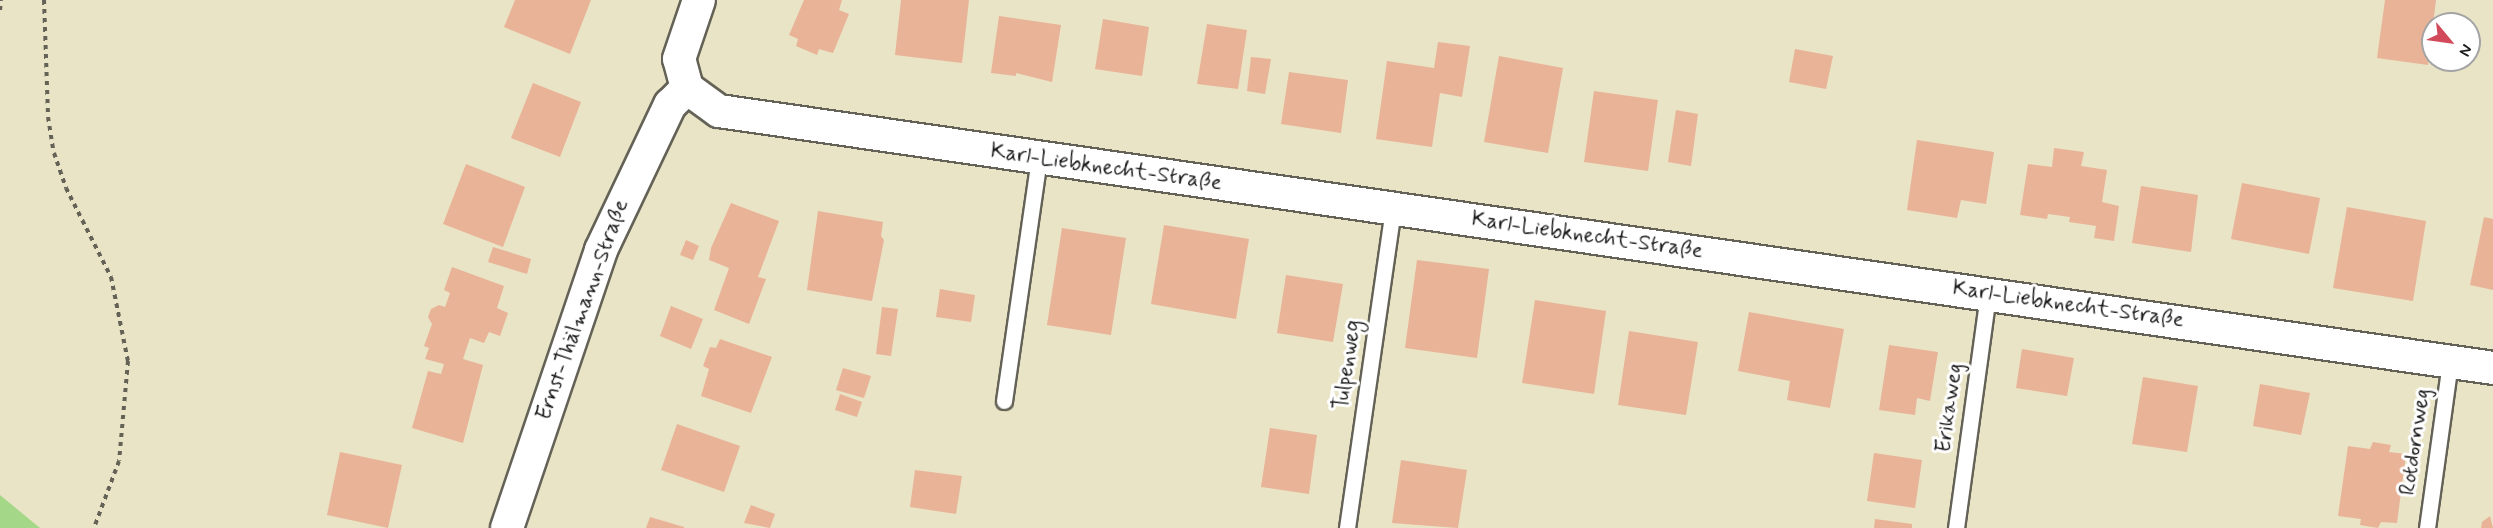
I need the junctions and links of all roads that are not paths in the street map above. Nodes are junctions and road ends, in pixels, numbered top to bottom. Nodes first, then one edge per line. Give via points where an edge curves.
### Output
1 (699, 0) edge
2 (687, 88) junction
3 (1039, 159) junction
4 (1393, 208) junction
5 (1988, 293) junction
6 (2450, 362) junction
7 (2493, 368) edge
8 (1004, 401) dead end
9 (507, 528) edge
10 (1347, 528) edge
11 (1956, 528) edge
12 (2427, 528) edge

1 - 2 street via 679,59
2 - 3 street, Karl-Liebknecht-Straße via 719,111
2 - 9 street, Ernst-Thälmann-Straße via 670,105 601,250
3 - 4 street, Karl-Liebknecht-Straße
3 - 8 lane
4 - 5 street, Karl-Liebknecht-Straße
4 - 10 lane, Tulpenweg
5 - 6 street, Karl-Liebknecht-Straße
5 - 11 lane, Erikaweg
6 - 7 street, Karl-Liebknecht-Straße
6 - 12 lane, Rotdornweg

